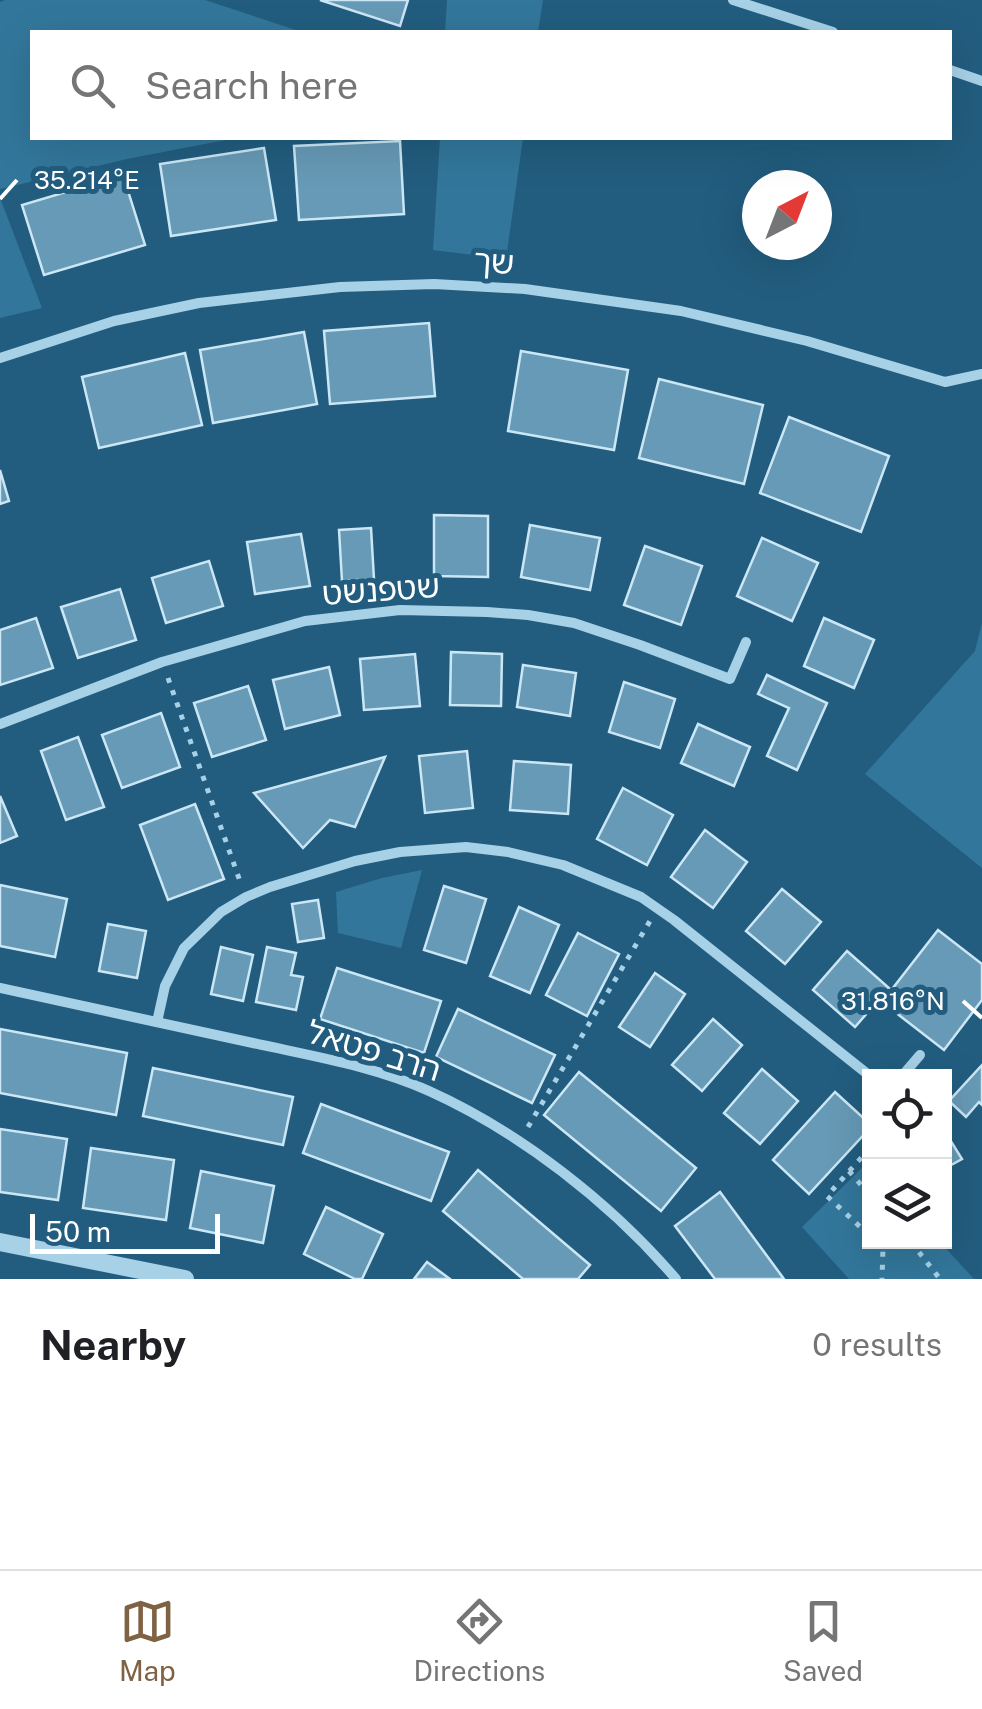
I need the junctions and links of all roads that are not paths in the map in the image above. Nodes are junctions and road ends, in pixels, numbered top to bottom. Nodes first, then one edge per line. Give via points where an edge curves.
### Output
1 (733, 0) edge
2 (827, 30) edge
3 (952, 71) edge
4 (982, 81) edge
5 (0, 358) edge
6 (982, 374) edge
7 (746, 642) dead end
8 (0, 724) edge
9 (0, 988) edge
10 (157, 1022) junction
11 (920, 1055) dead end
12 (908, 1069) edge
13 (862, 1070) edge
14 (0, 1242) edge
15 (185, 1279) edge
16 (676, 1279) edge

1 - 2 street
3 - 4 street
5 - 6 street, שך via 114,321 199,303 340,286 434,284 525,288 681,311 945,382
7 - 8 street, שטפנשט via 730,680 640,645 528,615 435,609 350,614 162,662
9 - 10 street, הרב פטאל
10 - 13 street via 184,948 246,896 356,861 466,847 563,866 641,897
10 - 16 street, הרב פטאל via 327,1059 465,1109 603,1208
11 - 12 street
14 - 15 street

